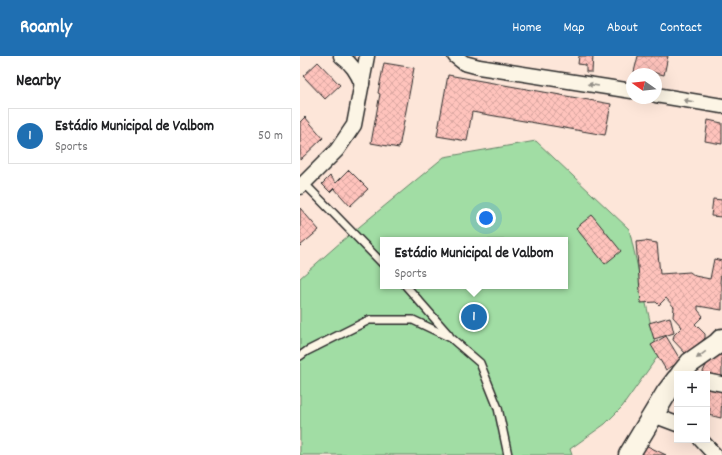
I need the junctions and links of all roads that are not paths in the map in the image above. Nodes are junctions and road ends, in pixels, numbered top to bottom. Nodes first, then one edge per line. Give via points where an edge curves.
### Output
1 (341, 56) edge
2 (367, 56) edge
3 (455, 56) edge
4 (362, 84) junction
5 (626, 91) edge
6 (662, 96) edge
7 (722, 106) edge
8 (302, 185) edge
9 (380, 261) edge
10 (409, 289) edge
11 (451, 338) junction
12 (722, 339) edge
13 (300, 356) edge
14 (684, 371) edge
15 (710, 382) edge
16 (722, 384) edge
17 (674, 385) edge
18 (653, 416) junction
19 (674, 423) edge
20 (704, 443) edge
21 (508, 455) edge
22 (629, 455) edge
23 (716, 455) edge

1 - 4 street via 356,71
2 - 4 street
5 -> 3 street via 479,67
4 - 8 street via 354,125 337,150
7 -> 6 street
8 - 9 lane
10 - 11 lane
11 - 13 lane via 413,320 369,320
11 - 21 lane via 480,363 498,408
12 -> 14 street via 690,363
15 - 16 street
17 - 18 street
18 - 19 street
18 - 22 street
20 - 23 street

